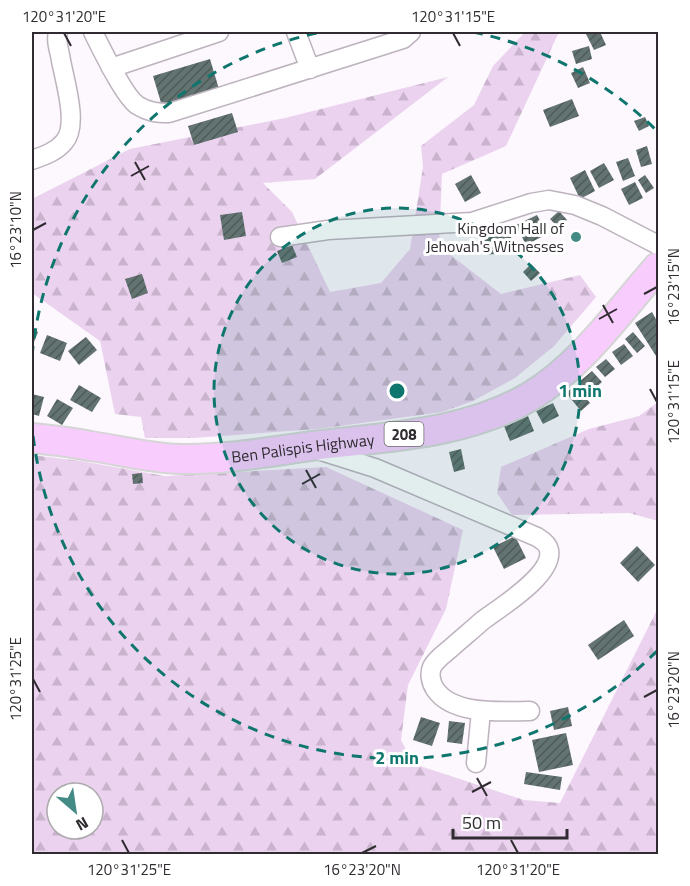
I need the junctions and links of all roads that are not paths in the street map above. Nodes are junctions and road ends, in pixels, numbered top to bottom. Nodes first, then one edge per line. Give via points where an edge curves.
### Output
1 (58, 32) edge
2 (93, 32) edge
3 (219, 32) edge
4 (296, 32) edge
5 (411, 32) edge
6 (111, 68) junction
7 (310, 69) junction
8 (32, 160) edge
9 (280, 237) dead end
10 (658, 245) edge
11 (658, 267) edge
12 (32, 438) edge
13 (308, 446) junction
14 (481, 711) junction
15 (530, 711) dead end
16 (476, 763) dead end

1 - 8 street via 71,128 66,141
2 - 6 street
3 - 6 street
4 - 7 street
5 - 7 street via 403,39
6 - 7 street via 134,104 156,113 169,113
9 - 10 street via 328,230 471,222 549,201 575,205
11 - 13 main road, Ben Palispis Highway / 208 via 580,356 533,395 506,410 421,432
12 - 13 main road, Ben Palispis Highway / 208 via 179,459 217,459
13 - 14 street via 375,468 546,544 547,561 538,575 436,660 431,669 431,680 446,700
14 - 15 street
14 - 16 street

